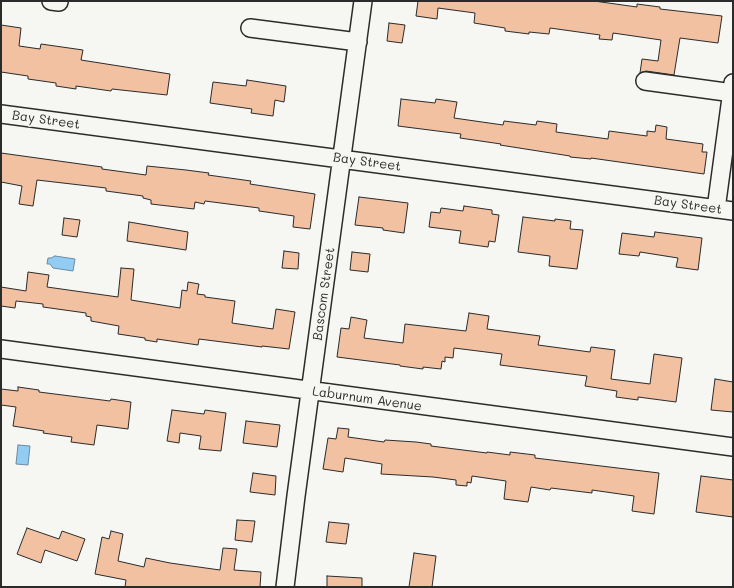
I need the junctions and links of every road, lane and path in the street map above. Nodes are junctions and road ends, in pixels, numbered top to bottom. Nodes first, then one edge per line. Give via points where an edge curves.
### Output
1 (363, 1) edge
2 (250, 28) dead end
3 (358, 42) junction
4 (645, 82) dead end
5 (733, 90) edge
6 (1, 114) edge
7 (342, 159) junction
8 (716, 209) junction
9 (733, 211) edge
10 (1, 349) edge
11 (311, 391) junction
12 (733, 447) edge
13 (285, 587) edge

1 - 3 street, Bascom Street
2 - 3 street
3 - 7 street, Bascom Street
4 - 5 street
5 - 8 street
6 - 7 street, Bay Street
7 - 8 street, Bay Street
7 - 11 street, Bascom Street
8 - 9 street, Bay Street
10 - 11 street, Laburnum Avenue
11 - 12 street, Laburnum Avenue
11 - 13 street, Bascom Street

